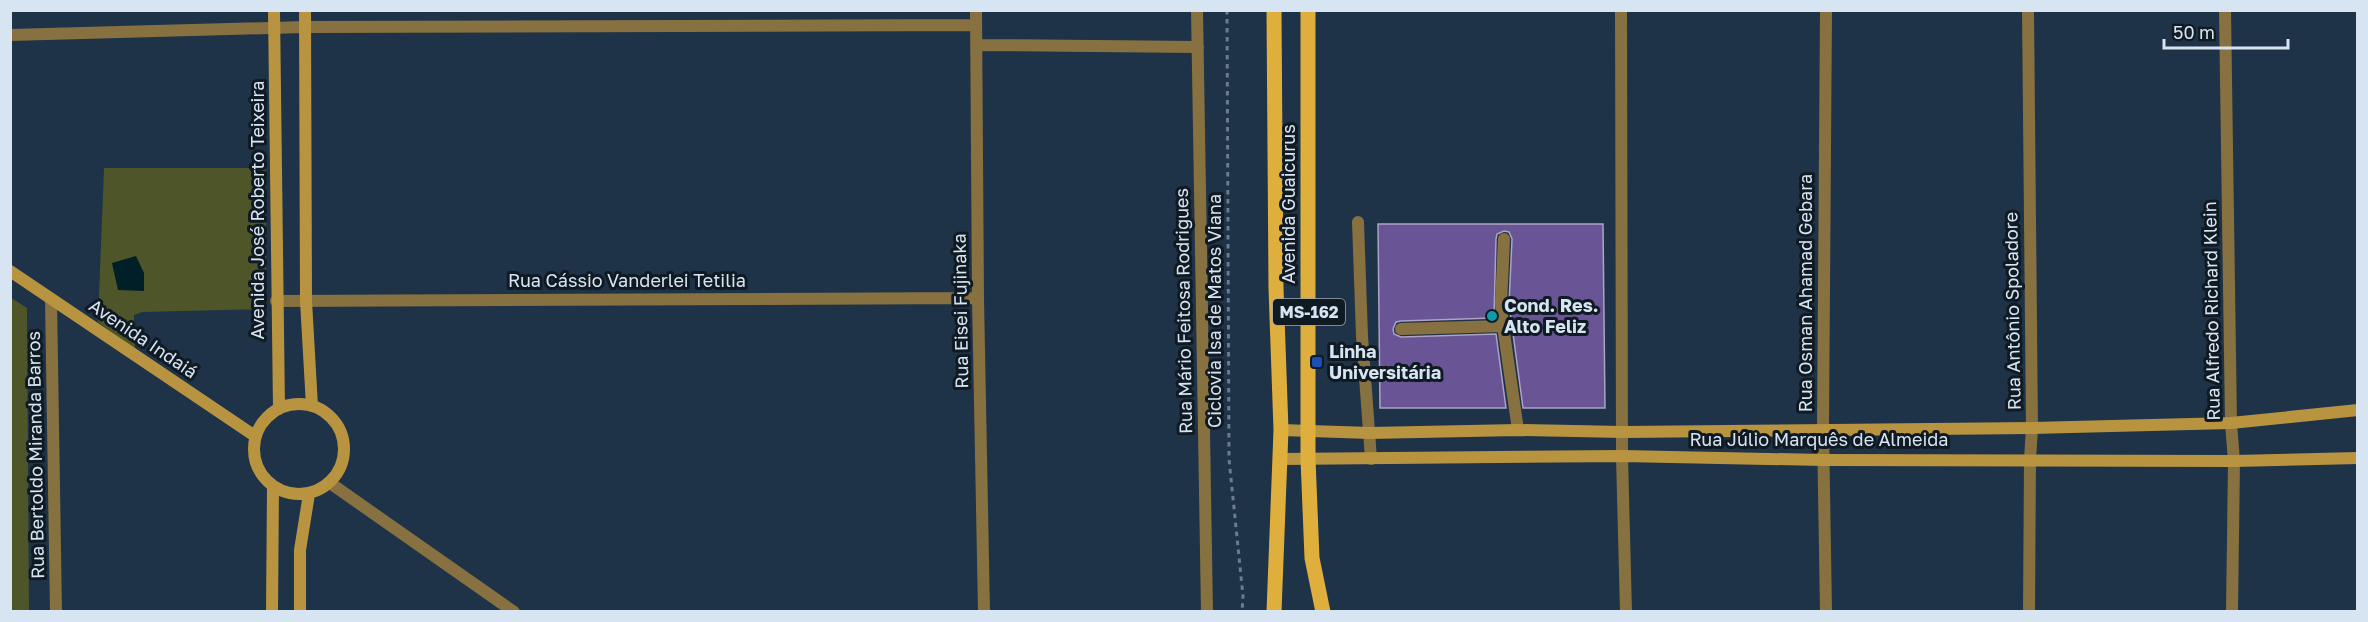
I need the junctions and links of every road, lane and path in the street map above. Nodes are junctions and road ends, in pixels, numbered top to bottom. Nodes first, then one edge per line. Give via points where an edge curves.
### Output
1 (274, 10) edge
2 (305, 10) edge
3 (976, 10) edge
4 (1197, 10) edge
5 (1227, 10) edge
6 (1274, 10) edge
7 (1308, 10) edge
8 (1621, 10) edge
9 (1826, 10) edge
10 (2028, 10) edge
11 (2225, 10) edge
12 (976, 25) junction
13 (306, 27) junction
14 (274, 29) junction
15 (10, 35) edge
16 (978, 45) junction
17 (1198, 47) junction
18 (1358, 222) dead end
19 (1504, 239) dead end
20 (10, 271) edge
21 (51, 298) junction
22 (978, 298) junction
23 (276, 301) junction
24 (306, 301) junction
25 (1503, 326) junction
26 (1401, 329) dead end
27 (312, 406) junction
28 (279, 409) junction
29 (2358, 410) edge
30 (2231, 423) junction
31 (2032, 428) junction
32 (1823, 429) junction
33 (1281, 430) junction
34 (1309, 430) junction
35 (1518, 430) junction
36 (1623, 432) junction
37 (1370, 433) junction
38 (255, 436) junction
39 (1622, 456) junction
40 (2358, 458) edge
41 (1280, 459) junction
42 (1308, 459) junction
43 (1371, 459) junction
44 (2030, 459) junction
45 (1823, 460) junction
46 (2234, 461) junction
47 (330, 483) junction
48 (273, 487) junction
49 (309, 494) junction
50 (56, 612) edge
51 (272, 612) edge
52 (300, 612) edge
53 (514, 612) edge
54 (984, 612) edge
55 (1207, 612) edge
56 (1242, 612) edge
57 (1274, 612) edge
58 (1323, 612) edge
59 (1626, 612) edge
60 (1826, 612) edge
61 (2030, 612) edge
62 (2232, 612) edge

1 - 14 street, Avenida José Roberto Teixeira
2 - 13 street
3 - 12 street, Rua Eisei Fujinaka
4 - 17 street, Rua Mário Feitosa Rodrigues
5 - 56 path, Ciclovia Isa de Matos Viana via 1229,459
6 - 33 main road, Avenida Guaicurus / MS-162
7 - 34 main road, Avenida Guaicurus / MS-162
8 - 36 street
9 - 32 street, Rua Osman Ahamad Gebara
10 - 31 street, Rua Antônio Spoladore
11 - 30 street, Rua Alfredo Richard Klein
12 - 13 street
12 - 16 street, Rua Eisei Fujinaka
13 - 14 street
13 - 24 street
14 - 15 street
14 - 23 street, Avenida José Roberto Teixeira
16 - 17 street
16 - 22 street, Rua Eisei Fujinaka
17 - 55 street, Rua Mário Feitosa Rodrigues
18 - 37 street
19 - 25 street
20 - 21 street, Avenida Indaiá
21 - 38 street, Avenida Indaiá
21 - 50 street, Rua Bertoldo Miranda Barros
22 - 24 street, Rua Cássio Vanderlei Tetilia
22 - 54 street, Rua Eisei Fujinaka
23 - 24 street, Rua Cássio Vanderlei Tetilia
23 - 28 street, Avenida José Roberto Teixeira
24 - 27 street
25 - 26 street
25 - 35 street
27 - 28 street
27 - 47 street via 334,421 343,440 343,460
28 - 38 street via 264,420
29 - 30 street, Rua Júlio Marquês de Almeida
30 - 31 street, Rua Júlio Marquês de Almeida
30 - 46 street, Rua Alfredo Richard Klein
31 - 32 street, Rua Júlio Marquês de Almeida
31 - 44 street, Rua Antônio Spoladore
32 - 36 street, Rua Júlio Marquês de Almeida
32 - 45 street, Rua Osman Ahamad Gebara
33 - 34 street, Rua Júlio Marquês de Almeida
33 - 41 main road, Avenida Guaicurus / MS-162
34 - 37 street, Rua Júlio Marquês de Almeida
34 - 42 main road, Avenida Guaicurus / MS-162
35 - 36 street, Rua Júlio Marquês de Almeida
35 - 37 street, Rua Júlio Marquês de Almeida
36 - 39 street
37 - 43 street
38 - 48 street via 254,455 260,473
39 - 43 street, Rua Júlio Marquês de Almeida
39 - 45 street, Rua Júlio Marquês de Almeida
39 - 59 street
40 - 46 street, Rua Júlio Marquês de Almeida
41 - 42 street, Rua Júlio Marquês de Almeida
41 - 57 main road, Avenida Guaicurus / MS-162
42 - 43 street, Rua Júlio Marquês de Almeida
42 - 58 main road, Avenida Guaicurus / MS-162 via 1312,558
44 - 45 street, Rua Júlio Marquês de Almeida
44 - 46 street, Rua Júlio Marquês de Almeida
44 - 61 street, Rua Antônio Spoladore
45 - 60 street, Rua Osman Ahamad Gebara
46 - 62 street, Rua Alfredo Richard Klein
47 - 49 street
47 - 53 street
48 - 49 street via 291,494
48 - 51 street
49 - 52 street via 300,550

